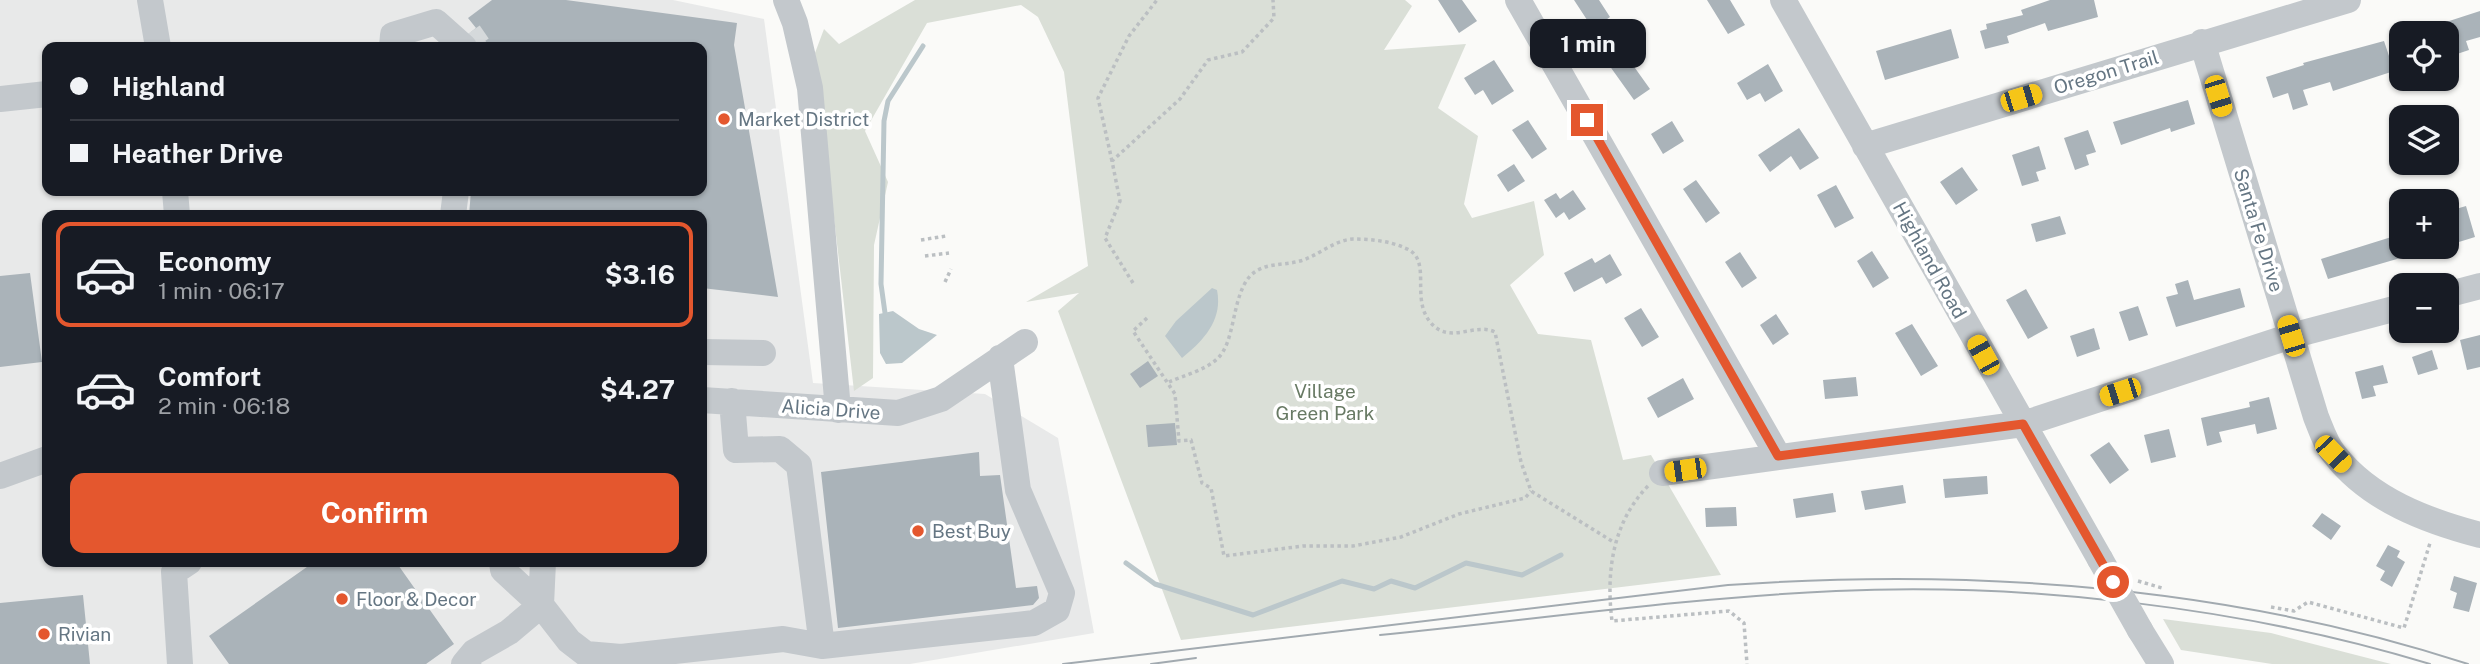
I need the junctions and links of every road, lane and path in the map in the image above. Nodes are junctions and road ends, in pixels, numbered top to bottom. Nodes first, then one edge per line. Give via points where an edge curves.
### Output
1 (150, 0) edge
2 (786, 0) edge
3 (1157, 0) edge
4 (1273, 0) edge
5 (1518, 0) edge
6 (1783, 0) edge
7 (2348, 0) edge
8 (392, 41) edge
9 (150, 42) edge
10 (471, 42) tunnel mouth
11 (2202, 42) junction
12 (42, 95) edge
13 (0, 99) edge
14 (1865, 146) junction
15 (1112, 161) junction
16 (946, 236) dead end
17 (922, 240) dead end
18 (949, 253) dead end
19 (925, 256) dead end
20 (951, 269) dead end
21 (944, 282) dead end
22 (1133, 283) dead end
23 (2480, 286) edge
24 (2459, 292) edge
25 (2389, 310) edge
26 (1147, 318) dead end
27 (2291, 336) junction
28 (1025, 342) dead end
29 (707, 352) edge
30 (763, 353) dead end
31 (1000, 358) junction
32 (1169, 382) junction
33 (707, 400) edge
34 (732, 401) junction
35 (838, 410) junction
36 (2023, 424) junction
37 (1778, 456) junction
38 (42, 461) edge
39 (1662, 473) joint
40 (0, 476) edge
41 (1531, 491) junction
42 (2437, 522) junction
43 (2480, 535) edge
44 (1615, 543) junction
45 (182, 567) edge
46 (503, 567) edge
47 (543, 567) edge
48 (2133, 573) dead end
49 (2162, 588) dead end
50 (541, 605) junction
51 (2271, 607) dead end
52 (822, 646) junction
53 (180, 664) edge
54 (464, 664) edge
55 (1747, 664) edge
56 (2161, 664) edge

1 - 9 street
2 - 35 street via 810,88
3 - 15 path via 1129,36 1098,98
4 - 15 path via 1274,18 1242,52 1208,60 1180,99
5 - 37 street
6 - 14 street, Highland Road
7 - 11 street, Oregon Trail
8 - 10 street via 436,22
11 - 14 street, Oregon Trail
11 - 27 street, Santa Fe Drive
12 - 13 street
14 - 36 street, Highland Road
15 - 22 path via 1120,201 1105,238
16 - 17 path
18 - 19 path
20 - 21 path
23 - 24 street
25 - 27 street
26 - 32 path via 1133,331
27 - 36 street
27 - 42 street, Santa Fe Drive via 2333,454 2367,485
28 - 31 street, Alicia Drive
29 - 30 street
31 - 35 street, Alicia Drive via 925,407 878,414
31 - 52 street via 1018,490 1062,593 1057,610 1034,623
32 - 41 path via 1175,394 1179,441 1191,440 1202,483 1211,488 1224,556 1303,546 1353,546 1401,537 1459,514 1525,498
32 - 41 path via 1216,360 1241,288 1263,267 1297,262 1352,239 1388,242 1409,249 1421,265 1421,310 1433,326 1457,334 1496,332 1521,462
33 - 34 street, Alicia Drive
34 - 35 street, Alicia Drive
34 - 52 street via 736,450 780,450 799,466
36 - 37 street
36 - 56 street, Highland Road, bridge
37 - 39 street
38 - 40 street
39 - 44 path via 1644,491
41 - 44 path
42 - 43 street, Santa Fe Drive
42 - 51 path via 2404,628 2308,602 2294,611
44 - 55 path via 1609,575 1612,621 1729,611 1744,623
45 - 53 street via 174,572
46 - 50 street
47 - 50 street
48 - 49 path via 2139,584
50 - 52 street via 569,641 586,654 621,657 783,639
50 - 54 street

